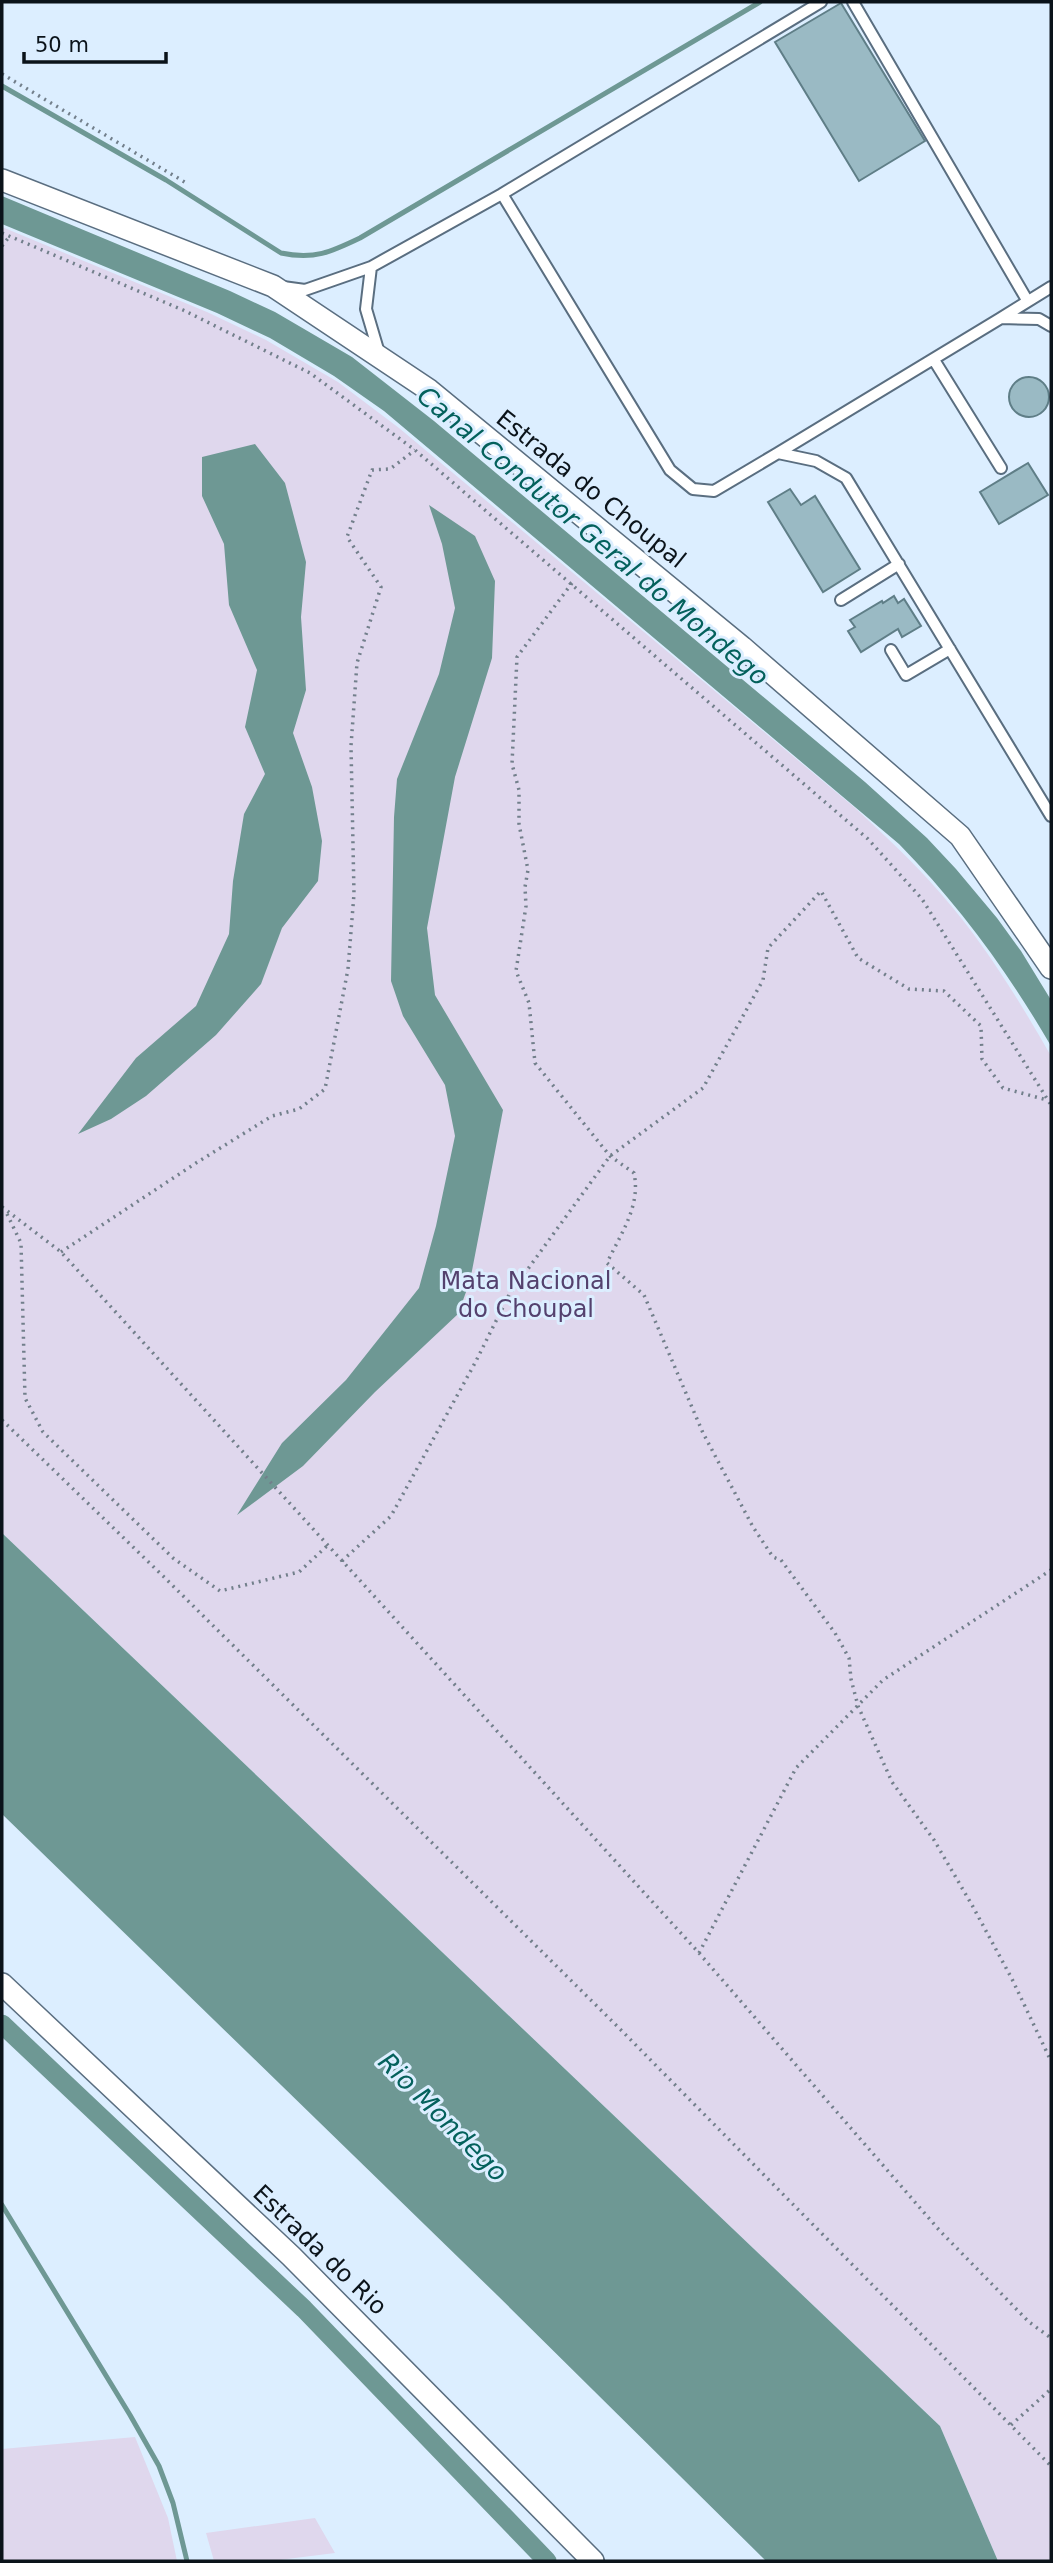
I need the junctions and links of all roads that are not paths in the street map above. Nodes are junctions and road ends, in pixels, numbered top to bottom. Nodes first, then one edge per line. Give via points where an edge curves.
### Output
1 (821, 2) edge
2 (853, 2) edge
3 (2, 180) edge
4 (502, 194) junction
5 (371, 267) junction
6 (273, 286) junction
7 (1051, 286) edge
8 (1027, 300) junction
9 (1001, 318) junction
10 (1051, 326) edge
11 (380, 356) junction
12 (934, 360) junction
13 (778, 453) junction
14 (1001, 468) dead end
15 (899, 564) junction
16 (841, 600) dead end
17 (950, 649) junction
18 (891, 650) dead end
19 (1051, 816) edge
20 (1051, 968) edge
21 (2, 1984) edge
22 (593, 2561) edge

1 - 4 lane
2 - 8 lane
3 - 6 street, Estrada do Choupal
4 - 5 lane
4 - 13 lane via 670,470 693,489 714,491
5 - 6 lane via 305,290
5 - 11 lane via 366,310
6 - 11 street, Estrada do Choupal
7 - 8 lane
8 - 9 lane
9 - 10 lane via 1039,319
9 - 12 lane
11 - 20 street, Estrada do Choupal via 429,390 731,638 960,836
12 - 13 lane
12 - 14 lane
13 - 15 lane via 816,461 846,478
15 - 16 lane
15 - 17 lane
17 - 18 lane via 906,676
17 - 19 lane
21 - 22 street, Estrada do Rio via 291,2256

